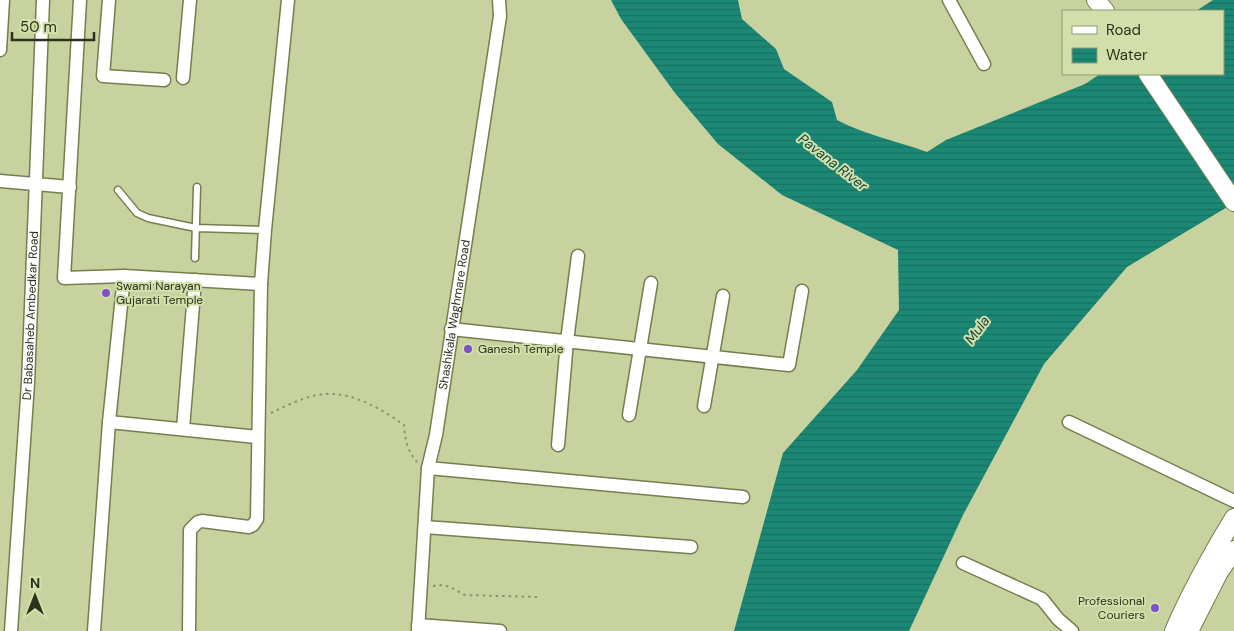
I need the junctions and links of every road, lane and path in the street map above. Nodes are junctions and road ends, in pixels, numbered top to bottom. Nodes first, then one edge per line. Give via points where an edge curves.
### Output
1 (3, 0) edge
2 (43, 0) edge
3 (80, 0) edge
4 (109, 0) edge
5 (179, 0) edge
6 (190, 0) edge
7 (288, 0) edge
8 (499, 0) edge
9 (949, 0) edge
10 (1, 21) edge
11 (0, 50) edge
12 (984, 64) dead end
13 (1149, 75) edge
14 (184, 78) dead end
15 (164, 80) dead end
16 (0, 181) edge
17 (36, 185) junction
18 (70, 187) junction
19 (197, 187) dead end
20 (118, 190) dead end
21 (1234, 202) edge
22 (196, 228) junction
23 (265, 230) junction
24 (578, 256) dead end
25 (195, 258) dead end
26 (124, 276) junction
27 (195, 280) junction
28 (651, 283) dead end
29 (261, 284) junction
30 (802, 291) dead end
31 (723, 296) dead end
32 (451, 329) junction
33 (567, 341) junction
34 (641, 349) junction
35 (712, 357) junction
36 (704, 406) dead end
37 (629, 415) dead end
38 (258, 420) junction
39 (109, 422) junction
40 (1069, 422) dead end
41 (183, 429) junction
42 (257, 437) junction
43 (558, 445) dead end
44 (428, 468) junction
45 (744, 497) dead end
46 (1234, 501) edge
47 (1234, 518) edge
48 (425, 527) junction
49 (691, 547) dead end
50 (1234, 550) edge
51 (963, 563) dead end
52 (420, 592) junction
53 (538, 598) dead end
54 (418, 628) edge
55 (10, 631) edge
56 (94, 631) edge
57 (189, 631) edge
58 (500, 631) edge
59 (1072, 631) edge
60 (1174, 631) edge
61 (1189, 631) edge

1 - 10 street
2 - 17 street, Dr Babasaheb Ambedkar Road
3 - 18 street
4 - 15 street via 103,76
5 - 6 street
6 - 14 street
7 - 23 street
8 - 32 street, Shashikala Waghmare Road via 500,16
9 - 12 street
10 - 11 street
13 - 21 main road
16 - 17 street
17 - 18 street
17 - 55 street, Dr Babasaheb Ambedkar Road via 28,383
18 - 26 street via 64,278
19 - 22 lane
20 - 22 lane via 137,213
22 - 23 lane
22 - 25 lane
23 - 29 street
24 - 33 street
26 - 27 street
26 - 39 street
27 - 29 street
27 - 41 street
28 - 34 street
29 - 38 street
30 - 35 street via 789,365
31 - 35 street
32 - 33 street
32 - 44 street, Shashikala Waghmare Road via 436,435
33 - 34 street
33 - 43 street
34 - 35 street
34 - 37 street
35 - 36 street
38 - 42 street
38 - 44 path via 310,397 344,395 390,415 404,425 405,441 411,454 416,462
39 - 41 street
39 - 56 street
40 - 46 street
41 - 42 street
42 - 57 street via 256,522 249,527 202,521 190,530
44 - 45 street
44 - 48 street, Shashikala Waghmare Road
47 - 60 main road via 1197,582
48 - 49 street
48 - 52 street, Shashikala Waghmare Road
50 - 61 main road
51 - 59 street via 1042,599
52 - 53 path via 436,585 450,587 466,596
52 - 54 street, Shashikala Waghmare Road
54 - 58 street

